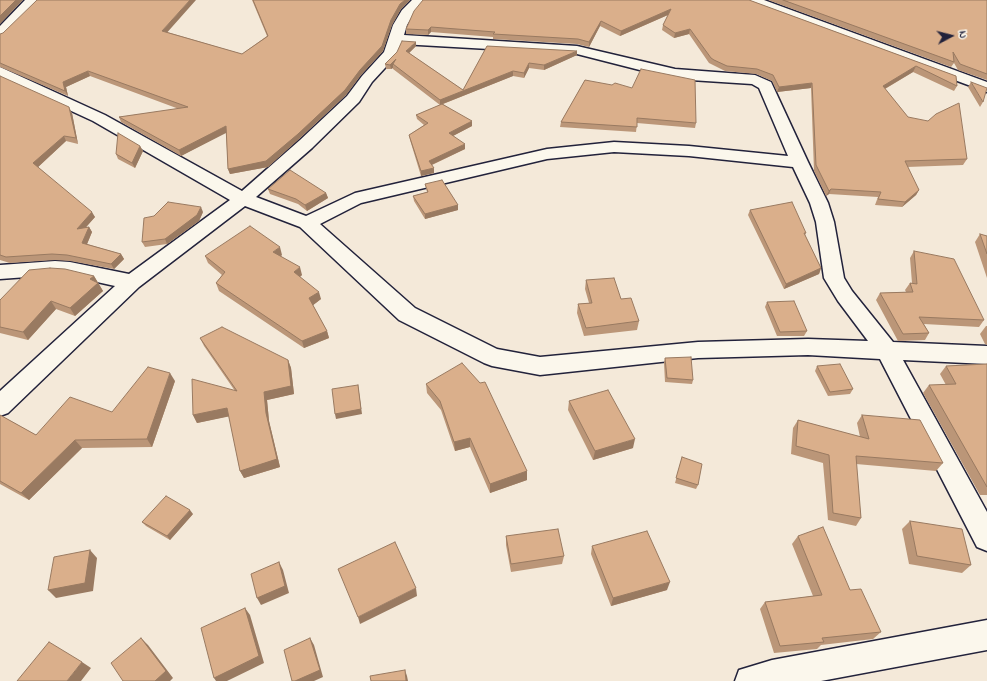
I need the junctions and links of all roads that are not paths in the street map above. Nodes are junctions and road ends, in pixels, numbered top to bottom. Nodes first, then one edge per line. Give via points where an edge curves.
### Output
1 (419, 0) edge
2 (752, 0) edge
3 (30, 1) edge
4 (0, 34) edge
5 (395, 39) junction
6 (0, 72) edge
7 (987, 87) edge
8 (799, 162) junction
9 (243, 199) junction
10 (308, 223) junction
11 (0, 272) edge
12 (132, 282) junction
13 (888, 351) junction
14 (987, 355) edge
15 (0, 406) edge
16 (987, 538) edge
17 (987, 635) edge
18 (750, 681) edge

1 - 5 street via 407,13
2 - 7 street
3 - 4 street
5 - 8 street via 571,49 674,74 762,82 766,85
5 - 9 street via 390,53 353,99
6 - 9 street via 99,118
8 - 10 street via 689,151 614,147 548,154 355,199
8 - 13 street via 812,185 824,222 834,278
9 - 10 street
9 - 12 street
10 - 13 street via 407,314 492,357 540,366 698,350 808,347
11 - 12 street via 70,269
12 - 15 street
13 - 14 street
13 - 16 street
17 - 18 street via 780,673

